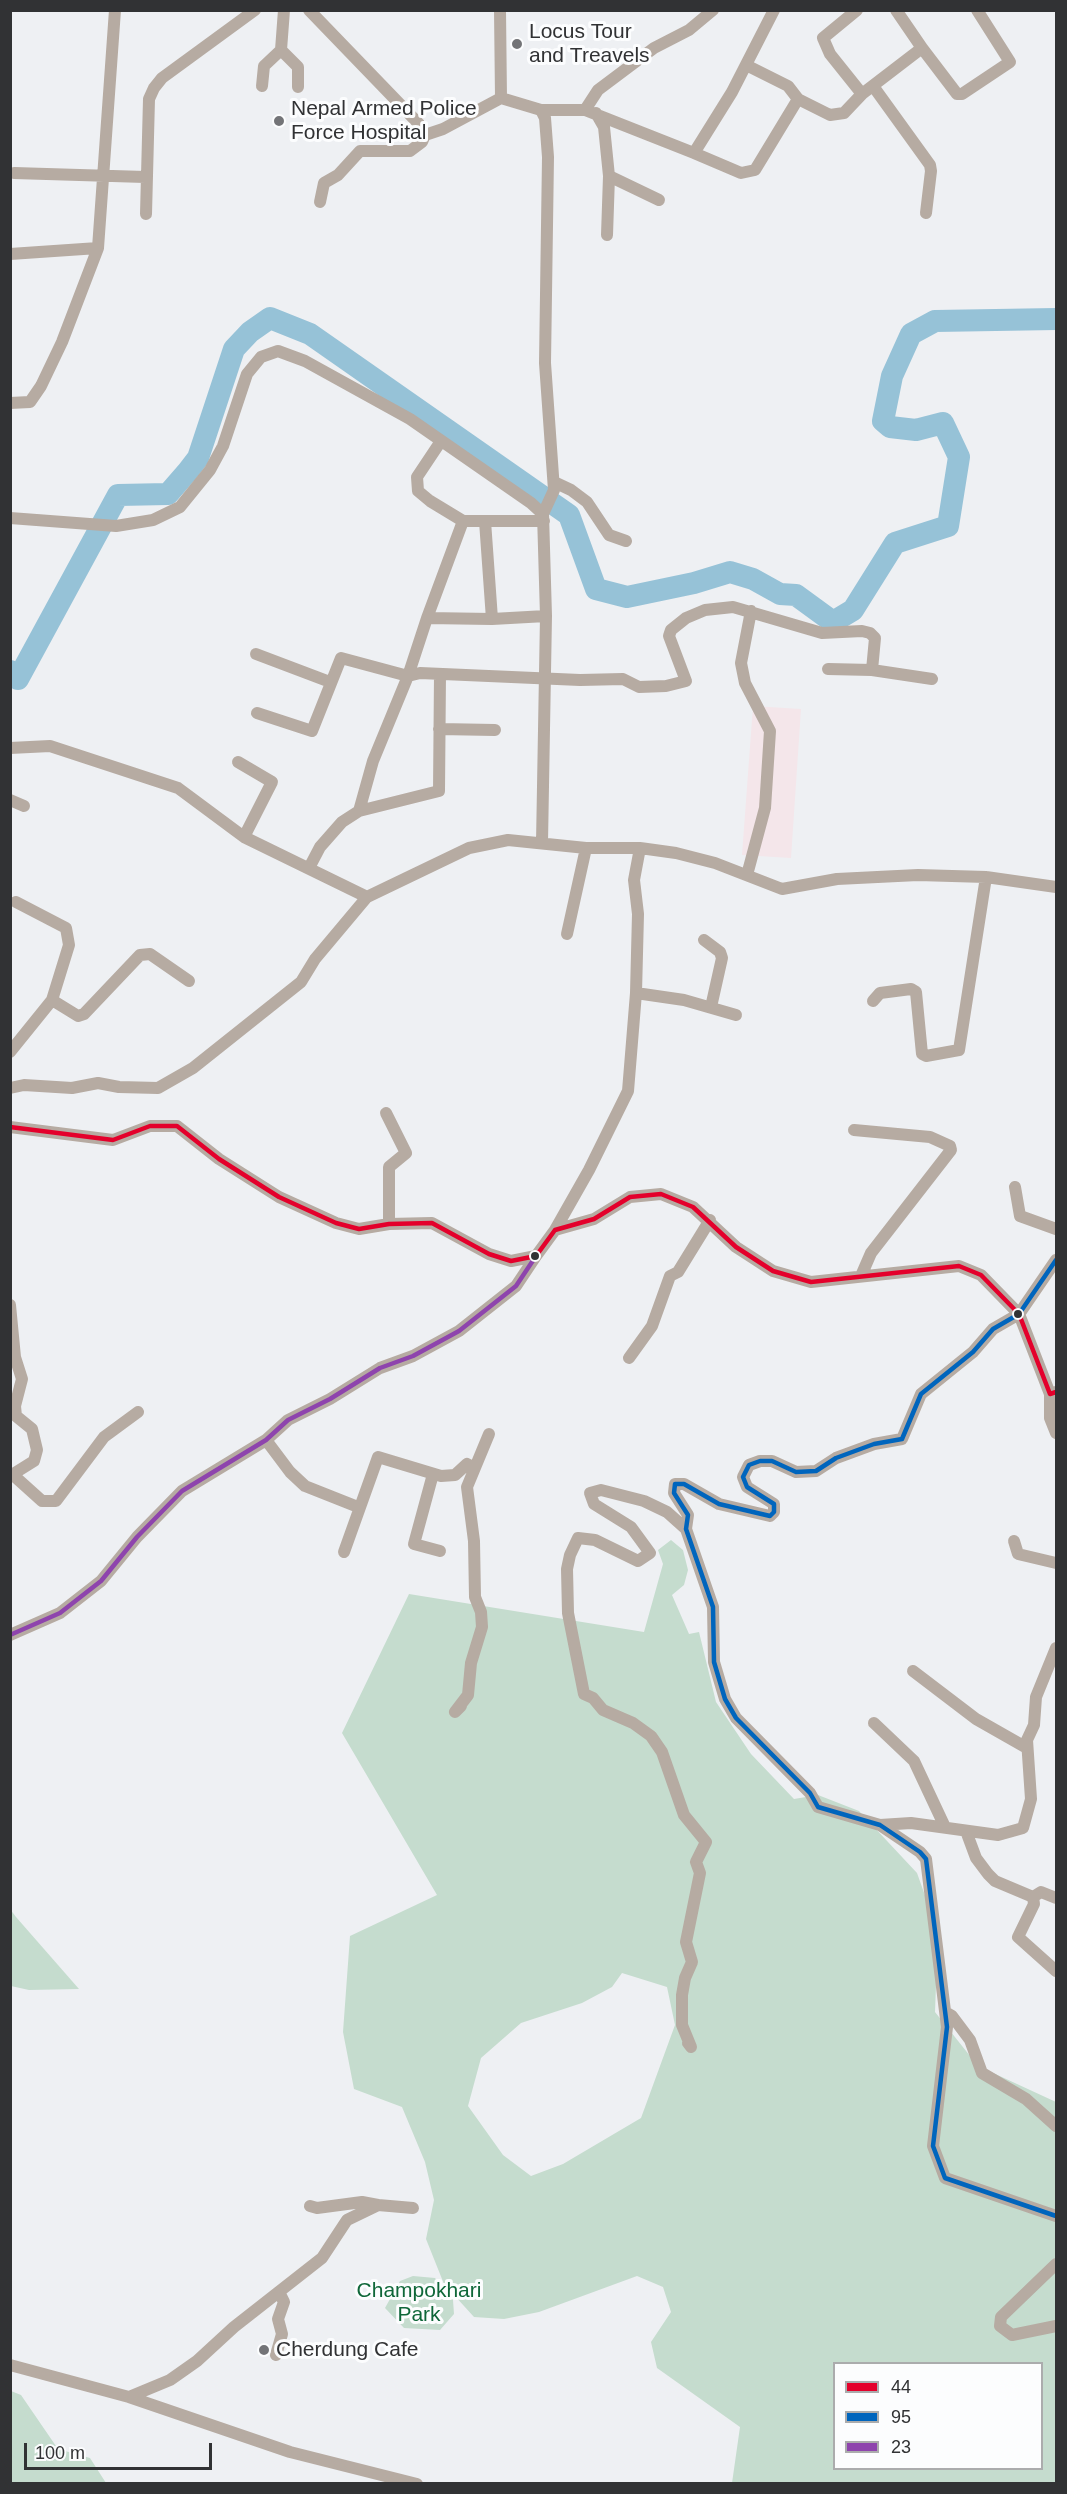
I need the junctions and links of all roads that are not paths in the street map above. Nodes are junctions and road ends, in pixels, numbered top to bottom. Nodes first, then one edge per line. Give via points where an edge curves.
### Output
1 (115, 10) edge
2 (255, 10) edge
3 (284, 10) edge
4 (309, 10) edge
5 (500, 10) edge
6 (713, 10) edge
7 (774, 10) edge
8 (857, 10) edge
9 (896, 10) edge
10 (977, 10) edge
11 (922, 48) junction
12 (281, 50) junction
13 (746, 65) junction
14 (262, 86) dead end
15 (873, 86) junction
16 (298, 87) dead end
17 (862, 94) junction
18 (501, 98) junction
19 (798, 99) junction
20 (541, 110) junction
21 (591, 112) junction
22 (425, 135) junction
23 (694, 153) junction
24 (14, 173) dead end
25 (103, 176) junction
26 (609, 176) junction
27 (145, 177) junction
28 (659, 200) dead end
29 (320, 202) dead end
30 (927, 213) dead end
31 (146, 214) dead end
32 (607, 235) dead end
33 (98, 248) junction
34 (10, 254) edge
35 (10, 403) edge
36 (441, 441) junction
37 (554, 486) junction
38 (544, 516) junction
39 (10, 518) edge
40 (463, 521) junction
41 (485, 521) junction
42 (626, 542) dead end
43 (751, 611) junction
44 (546, 616) junction
45 (427, 618) junction
46 (492, 620) junction
47 (256, 654) dead end
48 (828, 669) dead end
49 (872, 670) junction
50 (441, 674) junction
51 (408, 676) junction
52 (544, 679) junction
53 (932, 680) dead end
54 (330, 682) junction
55 (257, 713) dead end
56 (439, 729) junction
57 (495, 730) dead end
58 (10, 748) edge
59 (238, 762) dead end
60 (10, 800) edge
61 (24, 806) dead end
62 (359, 811) junction
63 (244, 837) junction
64 (542, 843) junction
65 (586, 848) junction
66 (640, 848) junction
67 (309, 868) junction
68 (747, 875) junction
69 (986, 878) junction
70 (1056, 887) edge
71 (367, 897) junction
72 (16, 902) dead end
73 (567, 934) dead end
74 (704, 940) dead end
75 (189, 981) dead end
76 (636, 993) junction
77 (51, 1000) junction
78 (873, 1001) dead end
79 (711, 1007) junction
80 (736, 1015) dead end
81 (10, 1052) edge
82 (10, 1088) edge
83 (386, 1113) dead end
84 (10, 1126) edge
85 (854, 1130) dead end
86 (1016, 1187) dead end
87 (710, 1220) junction
88 (389, 1224) junction
89 (1056, 1229) edge
90 (555, 1230) junction
91 (536, 1256) junction
92 (1056, 1260) edge
93 (861, 1276) junction
94 (10, 1305) edge
95 (1019, 1314) junction
96 (630, 1358) dead end
97 (1053, 1393) edge
98 (138, 1412) dead end
99 (1056, 1433) edge
100 (489, 1434) dead end
101 (266, 1440) junction
102 (474, 1468) junction
103 (433, 1474) junction
104 (11, 1475) edge
105 (358, 1507) junction
106 (686, 1529) junction
107 (1014, 1541) dead end
108 (440, 1551) dead end
109 (344, 1552) dead end
110 (1056, 1563) edge
111 (10, 1635) edge
112 (1056, 1648) edge
113 (912, 1671) dead end
114 (461, 1706) dead end
115 (874, 1723) dead end
116 (1027, 1748) junction
117 (880, 1825) junction
118 (945, 1827) junction
119 (966, 1831) junction
120 (1033, 1897) junction
121 (1056, 1898) edge
122 (1056, 1971) edge
123 (945, 2012) junction
124 (688, 2043) dead end
125 (1056, 2126) edge
126 (378, 2205) junction
127 (310, 2206) dead end
128 (413, 2208) dead end
129 (1056, 2216) edge
130 (1056, 2264) edge
131 (279, 2292) junction
132 (1056, 2326) edge
133 (276, 2355) dead end
134 (10, 2365) edge
135 (129, 2397) junction
136 (417, 2484) edge

1 - 25 street
2 - 27 street via 162,78 154,88 149,99
3 - 12 street
4 - 22 street via 419,124
5 - 18 street
6 - 21 street via 598,90
7 - 13 street
8 - 17 street via 823,38 830,54
9 - 11 street
10 - 11 street via 1010,59 1008,65 957,94
11 - 15 street
12 - 14 street via 264,66
12 - 16 street via 298,67
13 - 19 street via 788,86
13 - 23 street
15 - 17 street
15 - 30 street via 930,165
17 - 19 street via 844,113 830,115
18 - 20 street
18 - 22 street
19 - 23 street via 755,170 741,173
20 - 21 street
20 - 37 street via 548,157 545,363
21 - 23 street
21 - 26 street via 604,127
22 - 29 street via 410,151 360,151 338,175 324,183
24 - 25 street
25 - 27 street
25 - 33 street
26 - 28 street
26 - 32 street
27 - 31 street
33 - 34 street
33 - 35 street via 41,386 30,402
36 - 38 street
36 - 39 street via 374,399 305,361 278,351 261,357 247,374 223,446 205,477 180,507 153,520 116,526
36 - 40 street via 417,477 418,491
37 - 38 street
37 - 42 street via 572,490 587,502 609,535
38 - 41 street
38 - 44 street
40 - 41 street
40 - 45 street
41 - 46 street
43 - 49 street via 822,633 870,633 874,638
43 - 52 street via 733,607 705,610 671,630 669,636 686,681 639,687 623,679
43 - 68 street via 741,663 745,683 770,731 765,808
44 - 46 street
44 - 52 street
45 - 46 street
45 - 51 street
47 - 54 street
48 - 49 street
49 - 53 street
50 - 51 street
50 - 52 street
50 - 56 street
51 - 54 street via 341,658
51 - 62 street via 373,761
52 - 64 street
54 - 55 street via 312,731
56 - 57 street
56 - 62 street via 439,791
58 - 63 street via 50,746 178,788
59 - 63 street via 272,782
60 - 61 street
62 - 67 street via 342,822 320,847
63 - 67 street
64 - 65 street
64 - 71 street via 508,840 469,848
65 - 66 street
65 - 73 street
66 - 68 street via 676,853
66 - 76 street via 634,880 638,914
67 - 71 street
68 - 69 street via 782,890 837,879 918,875
69 - 70 street
69 - 78 street via 959,1050 922,1054 916,992 911,989 880,993
71 - 82 street via 315,959 301,982 193,1068 158,1088 98,1083 72,1088
72 - 77 street via 66,928 69,935
74 - 79 street via 722,958
75 - 77 street via 150,954 140,955 84,1014 78,1016
76 - 79 street
76 - 90 street via 628,1091
77 - 81 street
79 - 80 street
83 - 88 street via 406,1153 389,1167
84 - 88 street via 113,1140 150,1126 177,1126 219,1159 279,1197 359,1229
85 - 93 street via 930,1137 951,1150 871,1253
86 - 89 street via 1020,1216
87 - 90 street via 693,1207 661,1194 630,1197 594,1219
87 - 93 street via 736,1247 773,1270 811,1282
87 - 96 street via 678,1272 670,1276 652,1326
88 - 91 street via 432,1222 489,1254 511,1261
90 - 91 street
91 - 101 street via 516,1286 459,1331 413,1356 380,1368 288,1420
92 - 95 street
93 - 95 street via 959,1266 981,1275
94 - 104 street via 15,1358 22,1379 16,1416 32,1429 38,1450 34,1461
95 - 97 street
95 - 106 street via 993,1329 974,1352 921,1394 902,1439 836,1458 816,1471 796,1472 772,1461 749,1465 743,1477 747,1487 774,1504 770,1516 719,1504 684,1484 675,1484 674,1493 688,1515
97 - 99 street via 1050,1418
98 - 104 street via 104,1437 56,1501 42,1501
100 - 102 street
101 - 105 street via 305,1486
101 - 111 street via 182,1491 101,1581 60,1614
102 - 103 street via 467,1464 455,1475
102 - 114 street via 467,1498 474,1541 475,1598 482,1626 471,1663 468,1695 455,1712
103 - 105 street via 378,1457
103 - 108 street via 414,1544
105 - 109 street
106 - 117 street via 713,1607 713,1661 725,1699 736,1718 810,1793 818,1807
106 - 124 street via 667,1512 644,1501 601,1490 590,1493 594,1504 631,1527 650,1553 638,1561 596,1540 579,1538 567,1569 568,1613 584,1694 603,1710 651,1736 662,1752 684,1815 706,1842 696,1862 700,1874 686,1942 692,1962 682,1995 682,2025 691,2047
107 - 110 street via 1018,1554
112 - 116 street via 1036,1697
113 - 116 street via 976,1719
115 - 118 street via 914,1761
116 - 119 street via 1031,1799 1023,1827 999,1834
117 - 118 street
117 - 123 street via 926,1859
118 - 119 street
119 - 120 street via 976,1858 995,1881
120 - 121 street via 1041,1892
120 - 122 street via 1034,1904 1018,1937
123 - 125 street via 970,2040 982,2073 1026,2099
123 - 129 street via 947,2027 933,2146 945,2178
126 - 127 street via 362,2202
126 - 128 street
126 - 131 street via 348,2220 322,2258
130 - 132 street via 1001,2317 1000,2326 1011,2335
131 - 133 street via 284,2302 278,2319 282,2334
131 - 135 street via 182,2373
134 - 135 street
135 - 136 street via 290,2452

